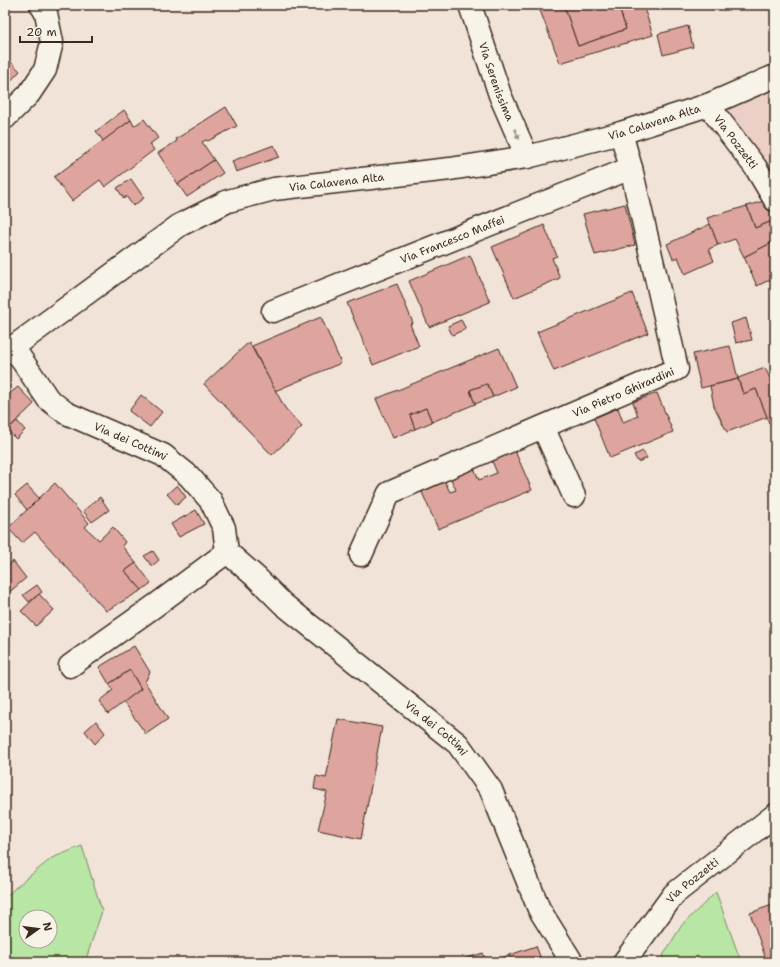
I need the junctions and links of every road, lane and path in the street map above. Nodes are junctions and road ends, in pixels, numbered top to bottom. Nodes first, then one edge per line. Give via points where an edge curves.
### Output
1 (41, 5) edge
2 (470, 5) edge
3 (775, 76) edge
4 (708, 105) junction
5 (5, 118) edge
6 (621, 132) junction
7 (526, 157) junction
8 (631, 168) junction
9 (775, 200) edge
10 (273, 311) dead end
11 (9, 350) edge
12 (543, 427) junction
13 (574, 496) dead end
14 (228, 552) junction
15 (361, 556) dead end
16 (70, 666) dead end
17 (775, 815) edge
18 (572, 962) edge
19 (624, 962) edge

1 - 5 street via 46,13 52,42 46,70 30,94
2 -> 7 street, Via Serenissima via 500,95
3 - 4 street, Via Calavena Alta
4 - 6 street, Via Calavena Alta
4 - 9 street, Via Pozzetti via 756,168
6 - 7 street, Via Calavena Alta
6 - 8 street, Via Pietro Ghirardini
7 - 11 street, Via Calavena Alta via 450,169 274,190 228,201 180,225
8 - 10 street, Via Francesco Maffei
8 - 12 street, Via Pietro Ghirardini via 677,369
11 - 14 street, Via dei Cottimi via 48,399 66,413 163,455 189,476 212,501 224,528
12 - 13 street
12 - 15 street, Via Pietro Ghirardini via 389,493
14 - 16 street
14 - 18 street, Via dei Cottimi via 283,604 458,744 491,790 539,909
17 - 19 street, Via Pozzetti via 674,894

